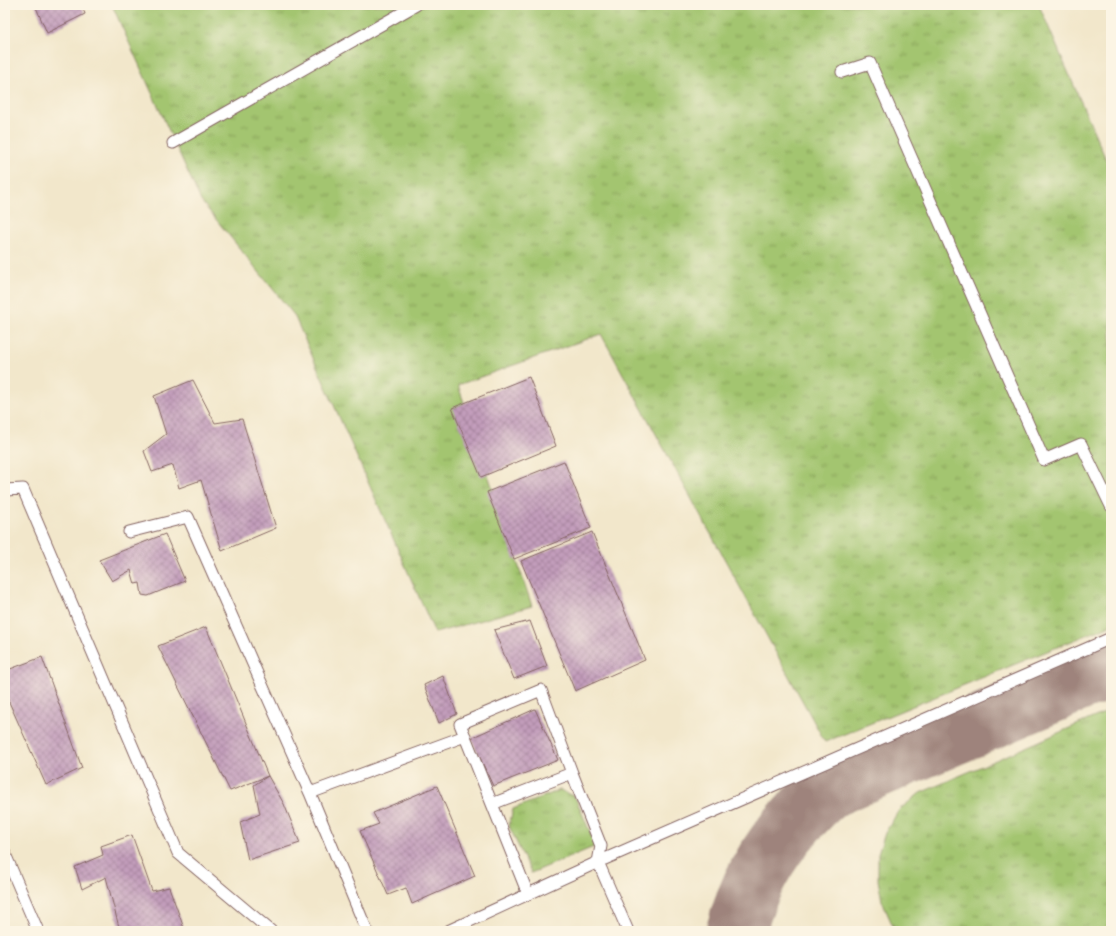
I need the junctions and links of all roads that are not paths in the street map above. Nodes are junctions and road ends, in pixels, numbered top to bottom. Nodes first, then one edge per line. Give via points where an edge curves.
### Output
1 (416, 5) edge
2 (842, 72) dead end
3 (173, 143) dead end
4 (5, 490) edge
5 (1111, 506) edge
6 (129, 532) dead end
7 (1111, 638) edge
8 (465, 736) junction
9 (572, 773) junction
10 (310, 793) junction
11 (492, 804) junction
12 (5, 854) edge
13 (598, 862) junction
14 (528, 894) junction
15 (262, 927) edge
16 (38, 931) edge
17 (271, 931) edge
18 (366, 931) edge
19 (448, 931) edge
20 (628, 931) edge

1 - 3 lane
2 - 5 lane via 870,63 1044,460 1081,444
4 - 15 lane via 23,489 178,852
6 - 10 lane via 188,517
7 - 13 lane
8 - 9 lane via 460,724 541,690
8 - 10 lane
8 - 11 lane
9 - 11 lane
9 - 13 lane via 601,846
10 - 18 lane
11 - 14 lane
12 - 16 lane
13 - 14 lane
13 - 20 lane
14 - 19 lane
15 - 17 lane

